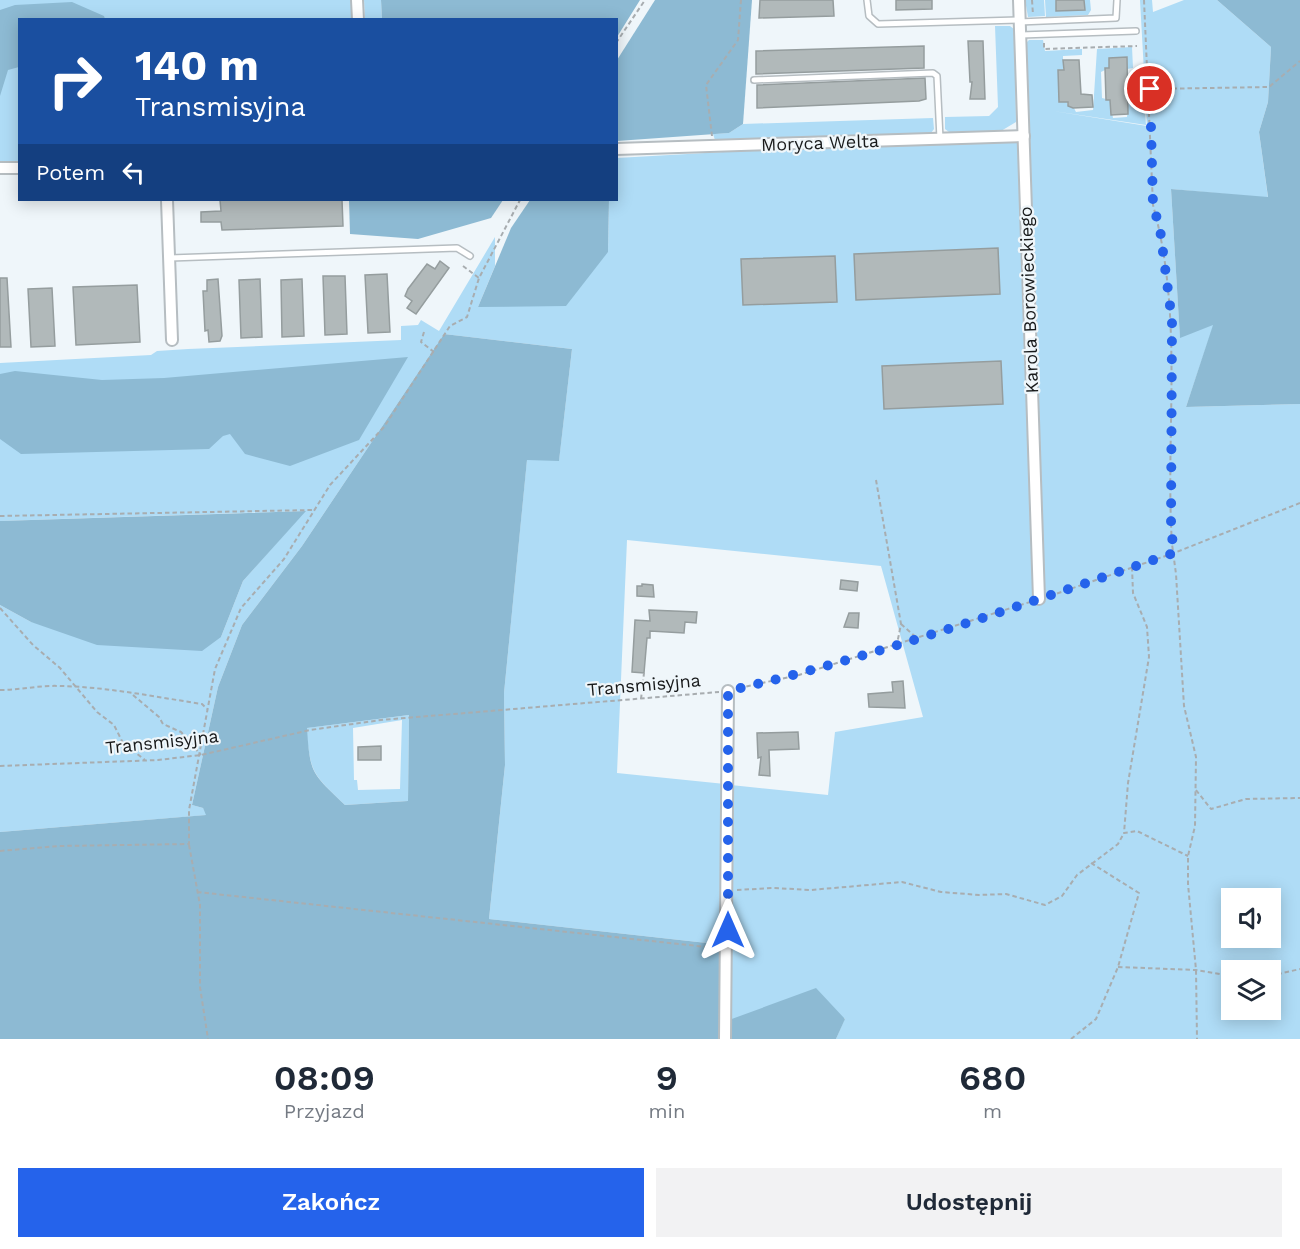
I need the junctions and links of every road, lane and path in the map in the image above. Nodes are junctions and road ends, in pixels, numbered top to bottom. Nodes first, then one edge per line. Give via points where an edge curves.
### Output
1 (357, 0) edge
2 (645, 0) edge
3 (741, 0) edge
4 (867, 0) edge
5 (1018, 0) edge
6 (1032, 0) edge
7 (1117, 0) edge
8 (1144, 0) edge
9 (358, 18) edge
10 (1019, 21) junction
11 (1033, 22) junction
12 (1136, 31) dead end
13 (1020, 34) junction
14 (618, 40) edge
15 (1137, 46) dead end
16 (1046, 49) dead end
17 (1300, 61) edge
18 (754, 80) dead end
19 (1150, 89) junction
20 (1024, 136) junction
21 (940, 139) junction
22 (713, 146) junction
23 (618, 149) edge
24 (0, 168) edge
25 (18, 168) edge
26 (167, 201) edge
27 (518, 201) edge
28 (470, 256) dead end
29 (170, 258) junction
30 (463, 266) dead end
31 (479, 278) junction
32 (424, 332) dead end
33 (172, 340) dead end
34 (434, 352) junction
35 (876, 480) dead end
36 (1300, 502) edge
37 (312, 510) junction
38 (0, 516) edge
39 (1174, 553) junction
40 (1132, 567) junction
41 (1039, 599) junction
42 (0, 608) edge
43 (901, 624) junction
44 (917, 638) junction
45 (897, 644) junction
46 (644, 674) dead end
47 (75, 687) junction
48 (0, 690) edge
49 (728, 691) junction
50 (132, 694) junction
51 (641, 699) junction
52 (207, 709) junction
53 (201, 755) junction
54 (146, 761) junction
55 (0, 766) edge
56 (1196, 790) junction
57 (1300, 798) edge
58 (1124, 833) junction
59 (189, 844) junction
60 (0, 851) edge
61 (1188, 856) junction
62 (1091, 862) junction
63 (728, 891) junction
64 (197, 892) junction
65 (728, 949) junction
66 (1118, 967) junction
67 (1300, 969) edge
68 (1196, 970) junction
69 (1281, 973) edge
70 (1221, 974) edge
71 (208, 1039) edge
72 (725, 1039) edge
73 (1071, 1039) edge
74 (1197, 1039) edge

1 - 9 street
2 - 14 path
3 - 22 path via 738,40 706,85
4 - 10 lane via 869,16 878,24
5 - 10 street, Karola Borowieckiego
6 - 11 path
7 - 11 lane via 1116,18
8 - 19 path
10 - 11 lane
10 - 13 street, Karola Borowieckiego
12 - 13 lane
13 - 20 street, Karola Borowieckiego
15 - 16 path
17 - 19 path via 1269,87
18 - 21 lane via 933,73
19 - 39 path via 1153,205 1172,316
20 - 21 street, Moryca Welta
20 - 41 street, Karola Borowieckiego
21 - 22 street, Moryca Welta
22 - 23 street, Moryca Welta
24 - 25 street
26 - 29 street
27 - 31 path
28 - 29 lane via 457,248
29 - 33 street
30 - 31 path
31 - 34 path via 466,318 450,326
32 - 34 path via 422,343
34 - 37 path via 384,428 330,484
35 - 43 path
36 - 39 path, Transmisyjna
37 - 38 path
37 - 52 path via 284,559 241,608 215,669
39 - 40 path, Transmisyjna
39 - 56 path via 1184,706 1196,757
40 - 41 path, Transmisyjna
40 - 58 path via 1133,593 1147,627 1149,657 1128,783
41 - 44 path, Transmisyjna
42 - 47 path
43 - 44 path
43 - 45 path
44 - 45 path, Transmisyjna
45 - 49 path, Transmisyjna via 799,675
46 - 51 path
47 - 48 path
47 - 50 path
47 - 54 path via 114,725 123,743
49 - 51 path, Transmisyjna
49 - 63 street
50 - 52 path via 169,697 202,704
50 - 53 path via 164,724 181,732
51 - 53 path, Transmisyjna via 381,720 310,730
52 - 53 path
53 - 54 path, Transmisyjna
53 - 59 path via 189,810
54 - 55 path, Transmisyjna
56 - 57 path via 1211,809 1246,799
56 - 61 path via 1195,826
58 - 61 path via 1137,831
58 - 62 path via 1118,844
59 - 60 path
59 - 64 path
61 - 68 path
62 - 63 path via 1062,896 1045,905 1006,894 941,892 902,882 811,890
62 - 66 path via 1139,893
63 - 65 street
64 - 65 path
64 - 71 path via 200,987
65 - 72 street
66 - 68 path
66 - 73 path via 1096,1019
67 - 69 path
68 - 70 path
68 - 74 path

